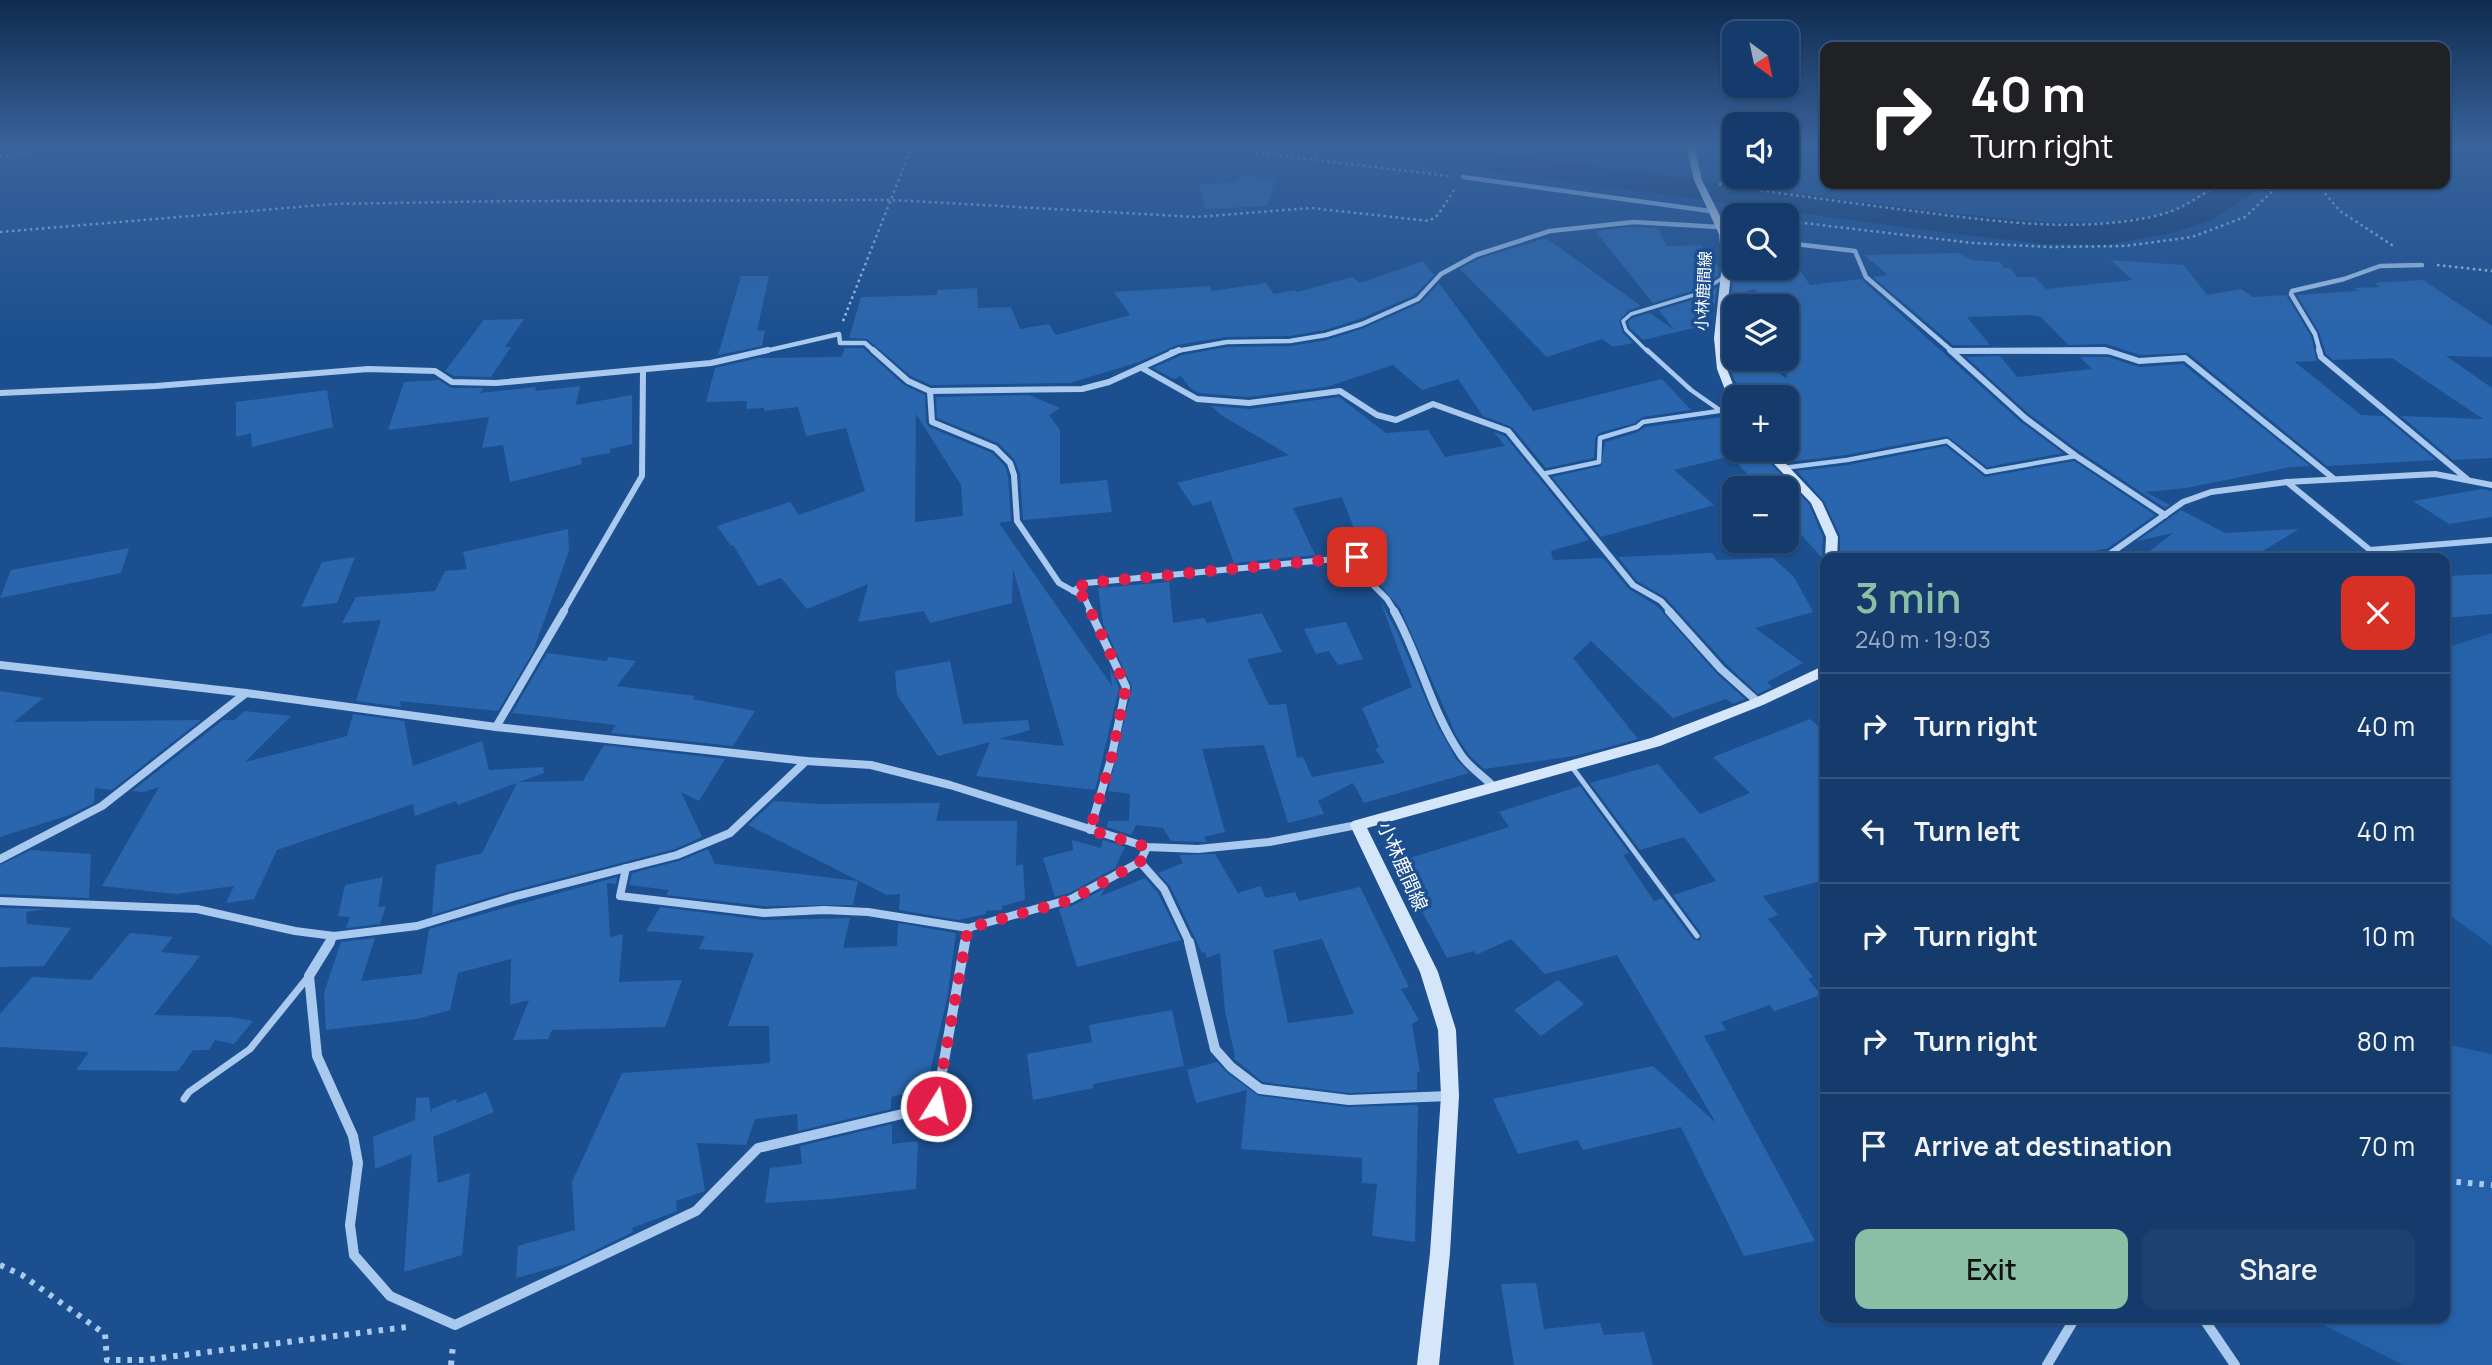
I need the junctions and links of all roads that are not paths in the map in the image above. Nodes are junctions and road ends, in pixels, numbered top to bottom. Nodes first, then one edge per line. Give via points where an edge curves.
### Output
1 (1710, 209) edge
2 (1722, 226) edge
3 (1722, 232) edge
4 (1799, 244) edge
5 (2422, 265) road end
6 (1722, 278) edge
7 (1726, 280) edge
8 (1952, 351) junction
9 (1142, 368) junction
10 (643, 371) junction
11 (1729, 385) edge
12 (930, 391) junction
13 (0, 393) edge
14 (1719, 411) junction
15 (1722, 413) edge
16 (2076, 456) junction
17 (1778, 462) edge
18 (1783, 468) junction
19 (1542, 474) junction
20 (2333, 478) junction
21 (2287, 482) junction
22 (2470, 482) junction
23 (2492, 485) edge
24 (2165, 515) junction
25 (2492, 540) edge
26 (1831, 553) edge
27 (2111, 553) edge
28 (1073, 591) junction
29 (0, 665) edge
30 (1820, 673) edge
31 (246, 693) junction
32 (1758, 702) junction
33 (496, 727) junction
34 (806, 761) junction
35 (1572, 767) junction
36 (1493, 786) junction
37 (1358, 825) junction
38 (1090, 830) junction
39 (1147, 847) junction
40 (0, 859) edge
41 (1140, 862) junction
42 (626, 868) junction
43 (0, 901) edge
44 (968, 928) junction
45 (334, 936) junction
46 (1697, 936) dead end
47 (309, 976) junction
48 (1450, 1096) junction
49 (184, 1099) dead end
50 (2072, 1323) edge
51 (2206, 1323) edge
52 (1428, 1365) edge
53 (2047, 1365) edge
54 (2235, 1365) edge

1 - 2 main road, 小林鹿間線
3 - 9 street via 1634,222 1550,231 1476,255 1441,274 1418,299 1362,324 1290,341 1227,342 1173,351
4 - 8 street via 1855,251 1866,277
5 - 22 street via 2380,267 2291,294 2315,334 2321,357
6 - 14 lane via 1697,294 1631,314 1623,321 1626,330 1667,369
7 - 11 main road, 小林鹿間線 via 1719,338
8 - 16 street via 2025,418
8 - 20 street via 2105,350 2139,360 2185,358
9 - 12 street via 1082,389
9 - 19 street via 1197,399 1249,403 1340,391 1377,415 1396,420 1433,404 1508,431
10 - 12 street via 711,363 839,334 840,343 865,343 908,381
10 - 13 street via 496,383 452,382 435,370 368,369
10 - 33 street via 642,476
12 - 28 street via 932,422 995,448 1010,463 1017,521 1059,583
14 - 15 lane
14 - 19 lane via 1643,422 1600,438 1599,462
16 - 18 lane via 1986,472 1947,441
16 - 24 street
17 - 18 main road
18 - 26 main road via 1816,502 1832,537
19 - 32 street via 1633,585 1661,601 1721,669
20 - 21 street
20 - 22 street via 2435,474
21 - 24 street via 2211,492 2183,502
21 - 25 street via 2371,550
22 - 23 street
24 - 27 street
28 - 36 street via 1086,583 1357,557 1367,579 1387,599 1407,634 1425,687 1462,757
28 - 38 street via 1084,597 1126,687
29 - 31 street
30 - 32 main road, 小林鹿間線
31 - 33 street
31 - 40 street via 102,806
32 - 35 main road, 小林鹿間線 via 1655,743
33 - 34 street
34 - 38 street via 883,768
34 - 42 street via 730,833 677,855
35 - 36 main road, 小林鹿間線
35 - 46 lane
36 - 37 main road, 小林鹿間線
37 - 39 street via 1269,842 1198,849
37 - 48 main road, 小林鹿間線 via 1429,972 1447,1030
38 - 39 street
39 - 41 street
41 - 44 street via 1071,900
41 - 48 street via 1164,889 1191,946 1215,1049 1260,1089 1349,1100
42 - 44 street via 620,897 764,913 868,912
42 - 45 street via 417,926
43 - 45 street via 197,909
44 - 47 street via 936,1106 758,1148 696,1211 455,1325 390,1296 354,1255 350,1225 358,1163 353,1136 317,1056
45 - 47 street
47 - 49 lane via 250,1049
48 - 52 main road, 小林鹿間線
50 - 53 street
51 - 54 street

